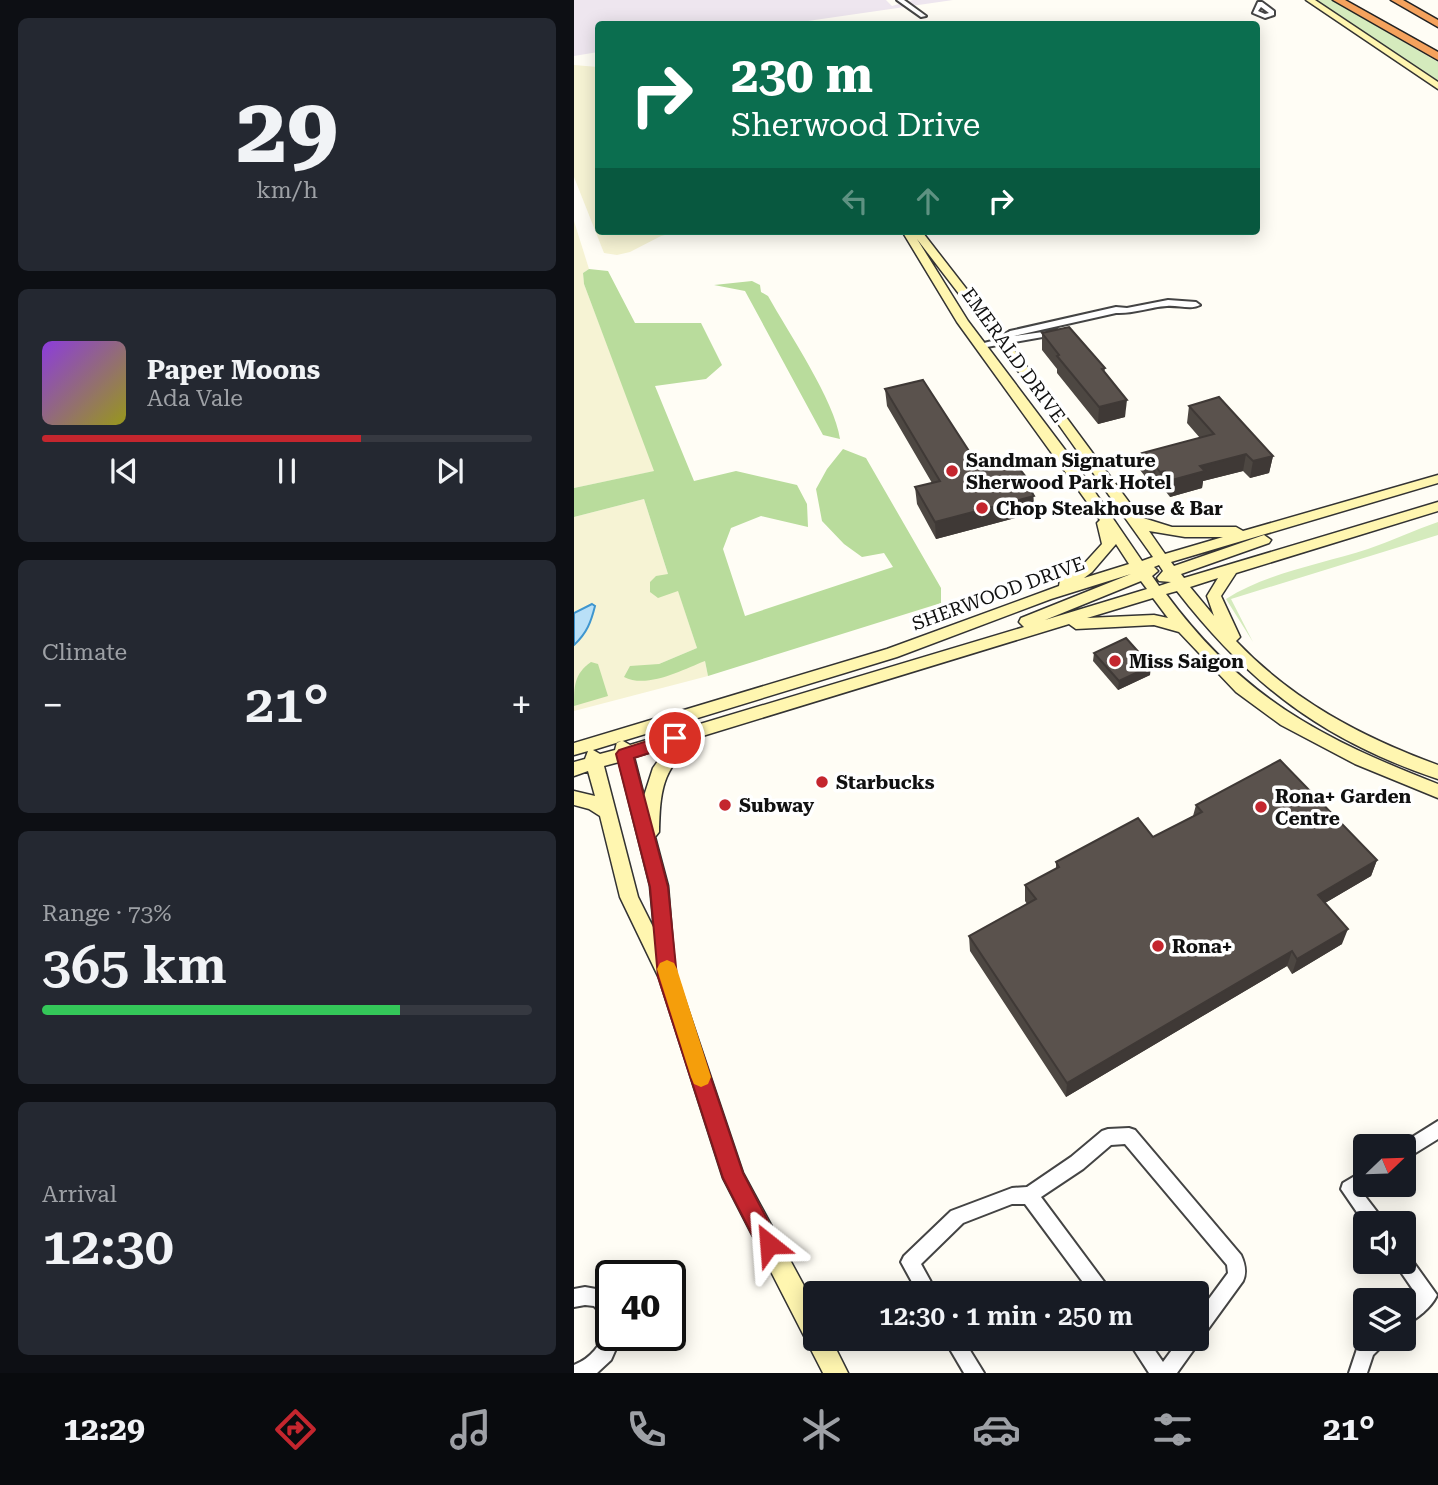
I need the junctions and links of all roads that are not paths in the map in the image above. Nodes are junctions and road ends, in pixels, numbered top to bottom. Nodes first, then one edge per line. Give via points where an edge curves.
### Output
1 (900, 0) edge
2 (1310, 0) edge
3 (1338, 0) edge
4 (1361, 0) edge
5 (1396, 0) edge
6 (923, 16) dead end
7 (1437, 23) edge
8 (1438, 45) edge
9 (1438, 57) edge
10 (1438, 86) edge
11 (909, 235) edge
12 (918, 235) edge
13 (1196, 305) dead end
14 (1127, 311) joint
15 (1000, 341) junction
16 (981, 345) junction
17 (1071, 468) junction
18 (1438, 479) edge
19 (1438, 506) edge
20 (1100, 510) junction
21 (1325, 512) junction
22 (1136, 521) junction
23 (1256, 532) junction
24 (1160, 570) junction
25 (1230, 570) junction
26 (1157, 592) junction
27 (1046, 596) junction
28 (1038, 628) junction
29 (1184, 628) junction
30 (996, 641) junction
31 (1267, 680) junction
32 (725, 722) junction
33 (620, 735) junction
34 (582, 746) edge
35 (625, 754) junction
36 (595, 763) junction
37 (574, 769) edge
38 (1438, 772) edge
39 (1438, 791) edge
40 (574, 798) edge
41 (607, 812) junction
42 (649, 849) junction
43 (668, 977) junction
44 (1438, 1129) edge
45 (1416, 1144) edge
46 (1029, 1195) junction
47 (1355, 1197) edge
48 (1366, 1211) edge
49 (1412, 1274) edge
50 (921, 1281) edge
51 (1093, 1281) edge
52 (574, 1298) edge
53 (595, 1298) edge
54 (1416, 1306) edge
55 (803, 1308) edge
56 (1209, 1314) edge
57 (606, 1351) edge
58 (825, 1351) edge
59 (961, 1351) edge
60 (1144, 1351) edge
61 (1182, 1351) edge
62 (1364, 1351) edge
63 (577, 1373) edge
64 (836, 1373) edge
65 (975, 1373) edge
66 (1160, 1373) edge
67 (1166, 1373) edge
68 (1357, 1373) edge

1 - 6 street
2 - 10 main road
3 - 9 highway
4 - 8 highway
5 - 7 highway
11 - 16 main road, EMERALD DRIVE via 937,284
12 - 15 main road, EMERALD DRIVE
13 - 14 street via 1168,303
14 - 15 street via 1122,316 1021,340
15 - 16 street
15 - 22 main road, EMERALD DRIVE
16 - 17 main road, EMERALD DRIVE
17 - 20 main road, EMERALD DRIVE
17 - 24 main road
18 - 21 main road, SHERWOOD DRIVE
19 - 25 main road, SHERWOOD DRIVE
20 - 24 main road, EMERALD DRIVE
20 - 27 main road via 1109,545 1087,569
21 - 23 main road, SHERWOOD DRIVE
21 - 24 main road via 1308,525
22 - 23 main road via 1175,533
22 - 24 main road, EMERALD DRIVE
23 - 24 main road, SHERWOOD DRIVE
24 - 25 main road, SHERWOOD DRIVE
24 - 26 main road, SHERWOOD DRIVE
24 - 26 main road, EMERALD DRIVE
24 - 27 main road, SHERWOOD DRIVE
24 - 30 main road via 1023,623
24 - 31 main road, EMERALD DRIVE
25 - 31 main road via 1214,596 1218,609 1231,636
26 - 28 main road, SHERWOOD DRIVE
26 - 29 main road, EMERALD DRIVE
27 - 33 main road, SHERWOOD DRIVE via 892,653
28 - 29 main road via 1154,620
28 - 30 main road, SHERWOOD DRIVE
29 - 39 main road, EMERALD DRIVE via 1242,688 1304,732 1370,765
30 - 32 main road, SHERWOOD DRIVE
31 - 38 main road, EMERALD DRIVE via 1365,744
32 - 35 main road, SHERWOOD DRIVE
32 - 42 main road via 667,756 655,784
33 - 34 main road, SHERWOOD DRIVE
33 - 35 main road
34 - 36 main road
35 - 36 main road, SHERWOOD DRIVE
35 - 42 main road
36 - 37 main road, SHERWOOD DRIVE
36 - 41 main road
40 - 41 main road
41 - 43 main road via 629,897
42 - 43 main road via 659,887
43 - 55 main road via 734,1178
44 - 45 street
46 - 50 street via 1012,1196 957,1217 910,1262
46 - 51 street
46 - 56 street via 1108,1137 1129,1136 1235,1261 1237,1275
47 - 48 street
49 - 54 street via 1428,1295
52 - 53 street
57 - 63 street via 594,1365
58 - 64 main road
59 - 65 street
60 - 66 street
61 - 67 street
62 - 68 street

